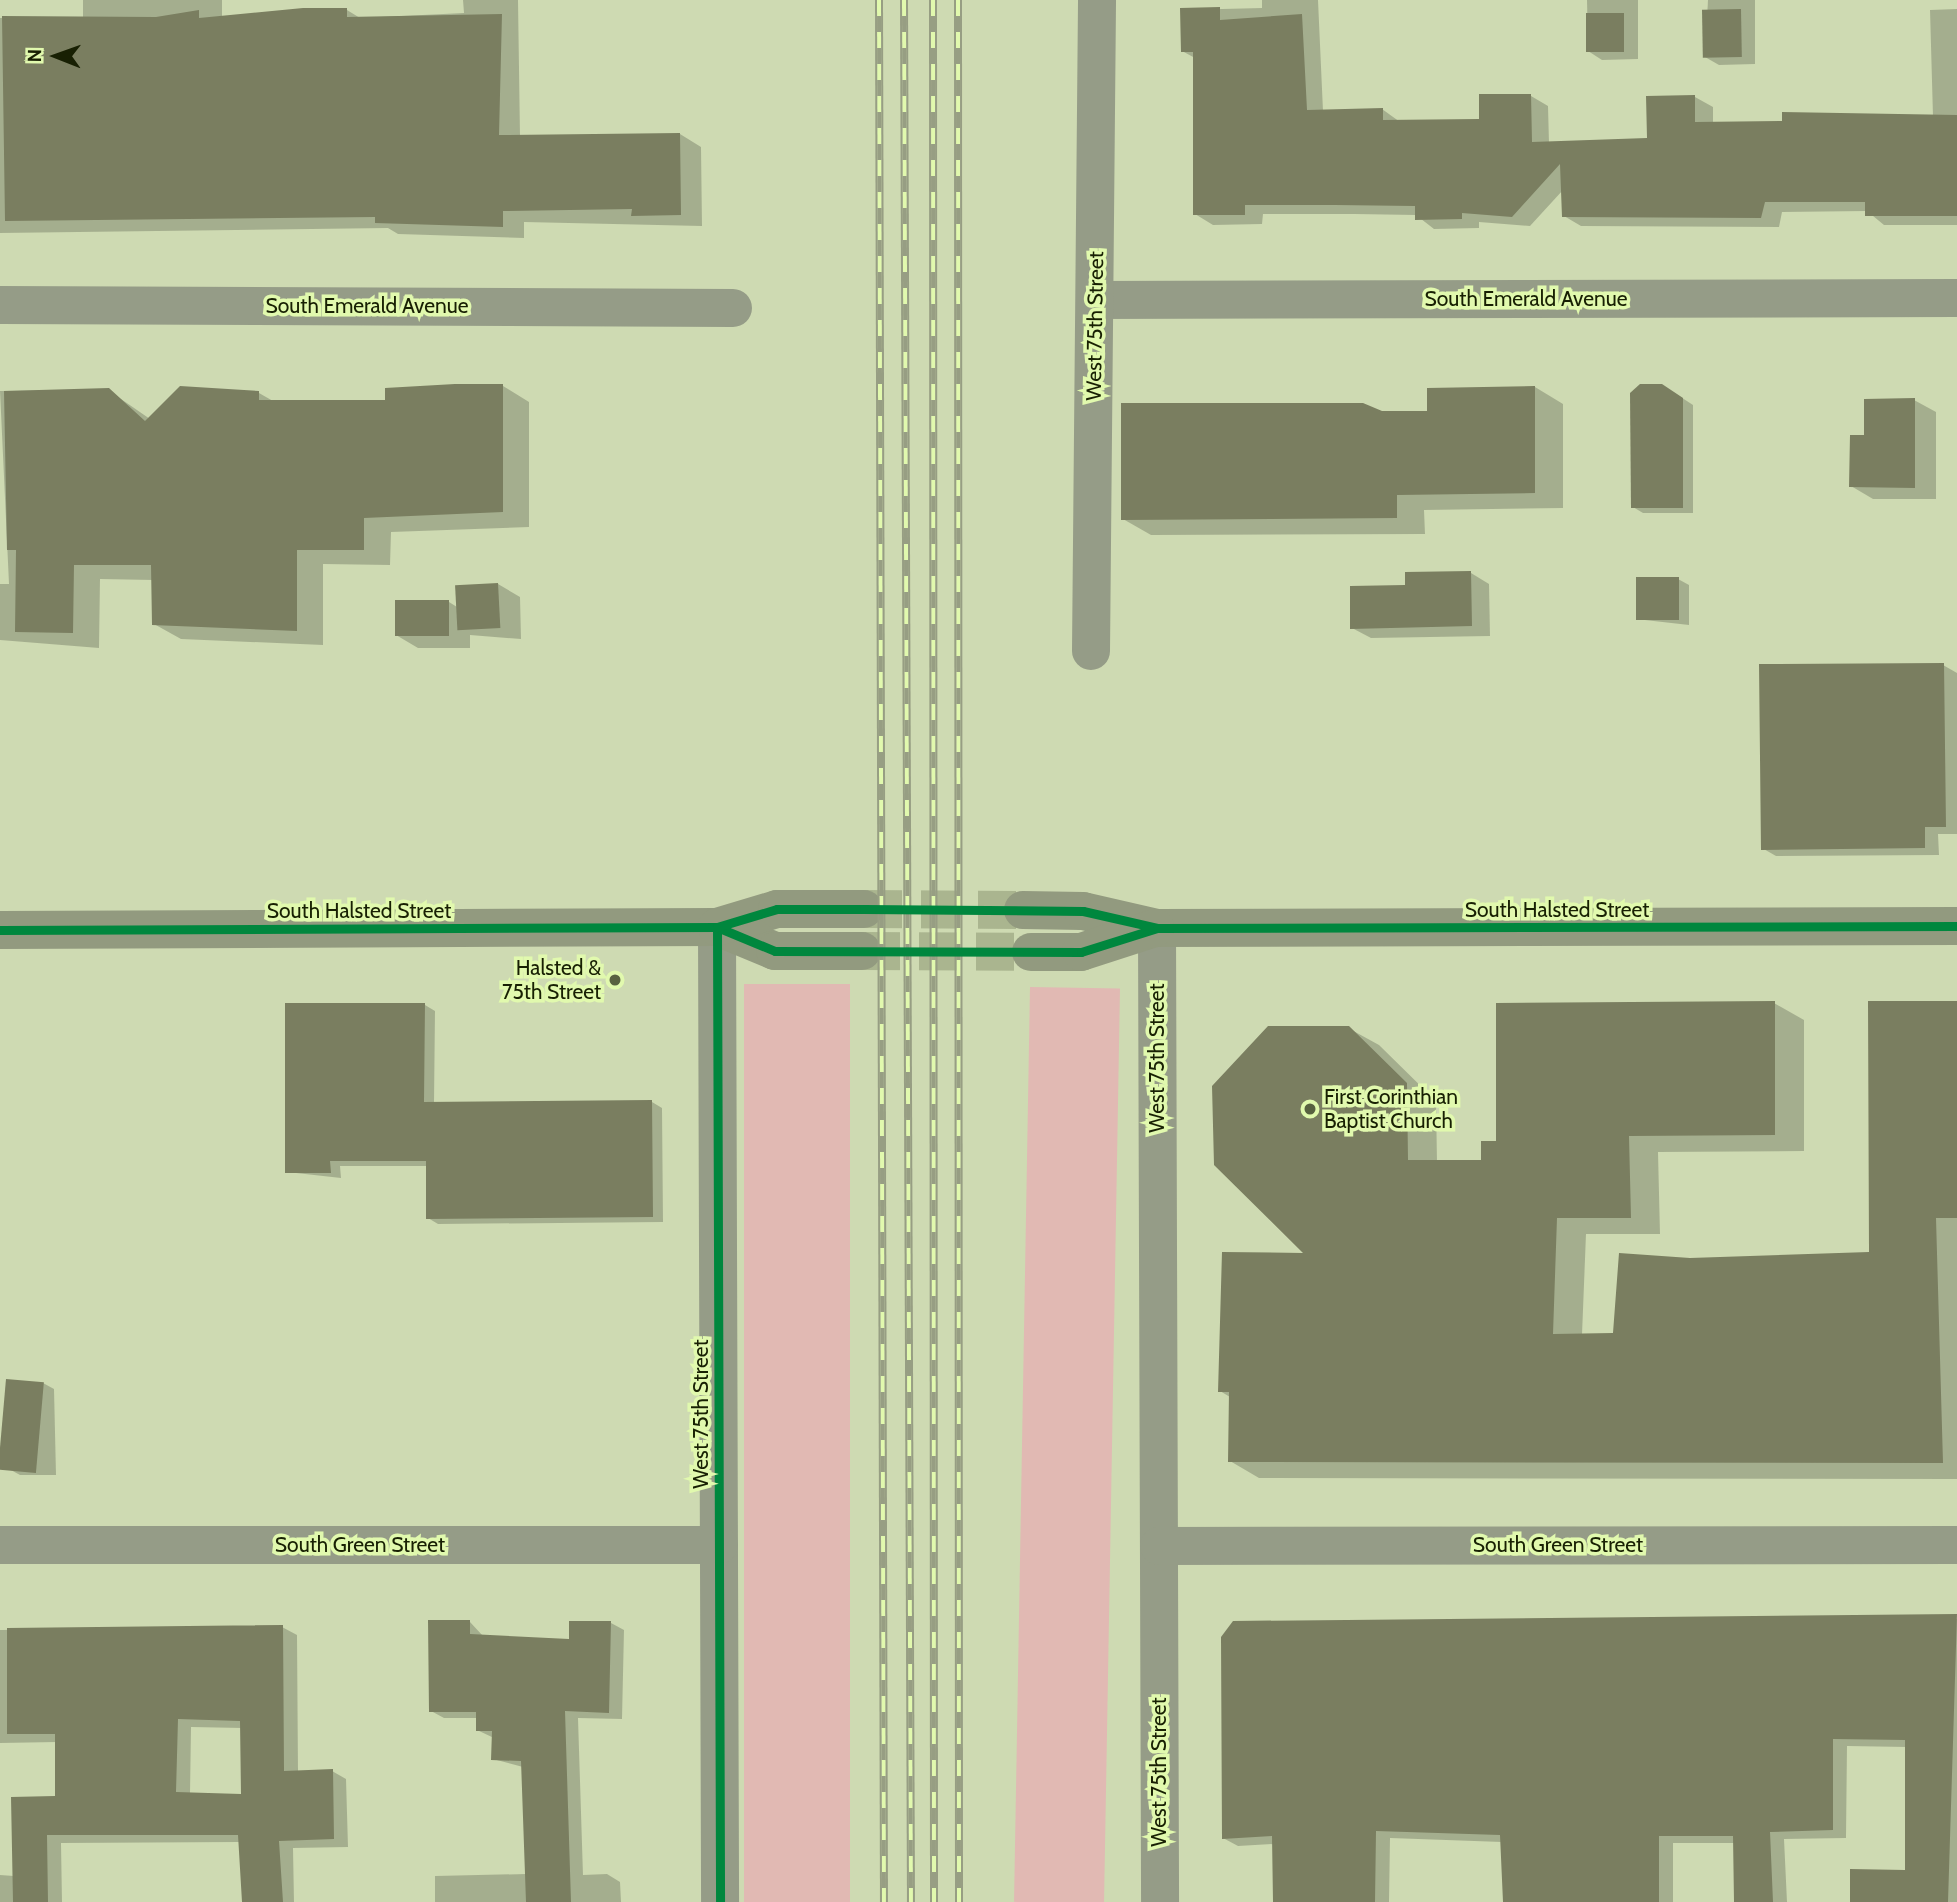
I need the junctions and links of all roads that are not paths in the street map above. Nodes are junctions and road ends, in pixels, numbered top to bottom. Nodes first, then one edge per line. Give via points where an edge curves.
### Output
1 (1097, 0) edge
2 (1957, 298) edge
3 (1095, 300) junction
4 (0, 305) edge
5 (733, 308) dead end
6 (1091, 651) dead end
7 (864, 909) tunnel mouth
8 (1023, 910) tunnel mouth
9 (1957, 926) edge
10 (717, 927) junction
11 (1157, 928) junction
12 (0, 930) edge
13 (863, 951) tunnel mouth
14 (1031, 951) tunnel mouth
15 (0, 1545) edge
16 (719, 1545) junction
17 (1957, 1545) edge
18 (1158, 1546) junction
19 (720, 1902) edge
20 (1160, 1902) edge

1 - 3 street, West 75th Street
2 - 3 street, South Emerald Avenue
3 - 6 street, West 75th Street
4 - 5 street, South Emerald Avenue
7 - 10 main road, South Halsted Street via 777,909
8 - 11 main road, South Halsted Street via 1083,911
9 - 11 main road, South Halsted Street
10 - 12 main road, South Halsted Street
10 - 13 main road, South Halsted Street via 775,951
10 - 16 street, West 75th Street
11 - 14 main road, South Halsted Street via 1081,952
11 - 18 street, West 75th Street
15 - 16 street, South Green Street
16 - 19 street, West 75th Street
17 - 18 street, South Green Street
18 - 20 street, West 75th Street

